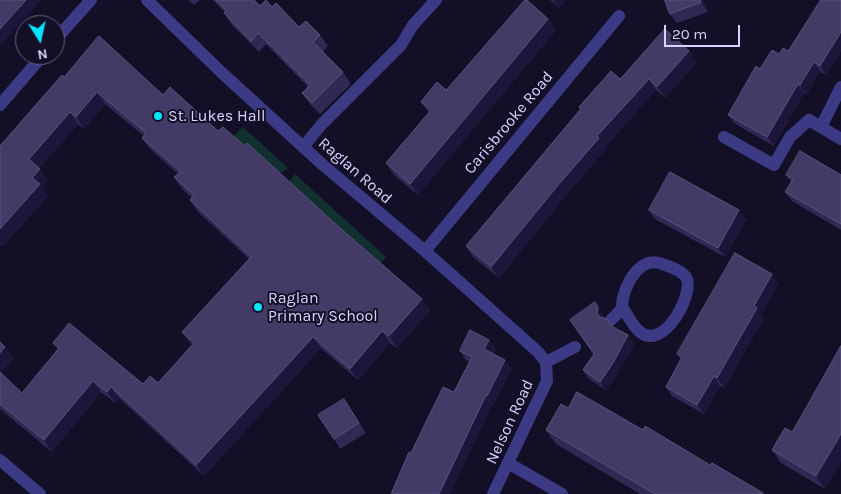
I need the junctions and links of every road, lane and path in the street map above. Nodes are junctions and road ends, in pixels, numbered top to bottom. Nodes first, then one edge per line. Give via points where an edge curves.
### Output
1 (91, 0) edge
2 (147, 0) edge
3 (436, 0) edge
4 (619, 16) dead end
5 (65, 29) edge
6 (33, 65) edge
7 (841, 87) edge
8 (2, 99) edge
9 (821, 127) junction
10 (724, 137) dead end
11 (841, 139) edge
12 (303, 147) junction
13 (425, 251) junction
14 (622, 307) junction
15 (611, 320) dead end
16 (575, 347) dead end
17 (546, 362) junction
18 (0, 460) edge
19 (508, 463) junction
20 (40, 494) edge
21 (493, 494) edge
22 (562, 494) edge

1 - 5 street
2 - 12 street, Raglan Road
3 - 12 street via 413,25 401,45
4 - 13 street, Carisbrooke Road
6 - 8 street
7 - 9 street
9 - 10 street via 809,120 790,137 774,166
9 - 11 street
12 - 13 street, Raglan Road
13 - 17 street, Raglan Road
14 - 14 street via 623,296 633,274 647,263 667,265 687,279 688,286 675,320 660,334 652,336 640,332
14 - 15 street
16 - 17 street
17 - 19 street, Nelson Road via 547,381
18 - 20 street
19 - 21 street, Nelson Road
19 - 22 street

